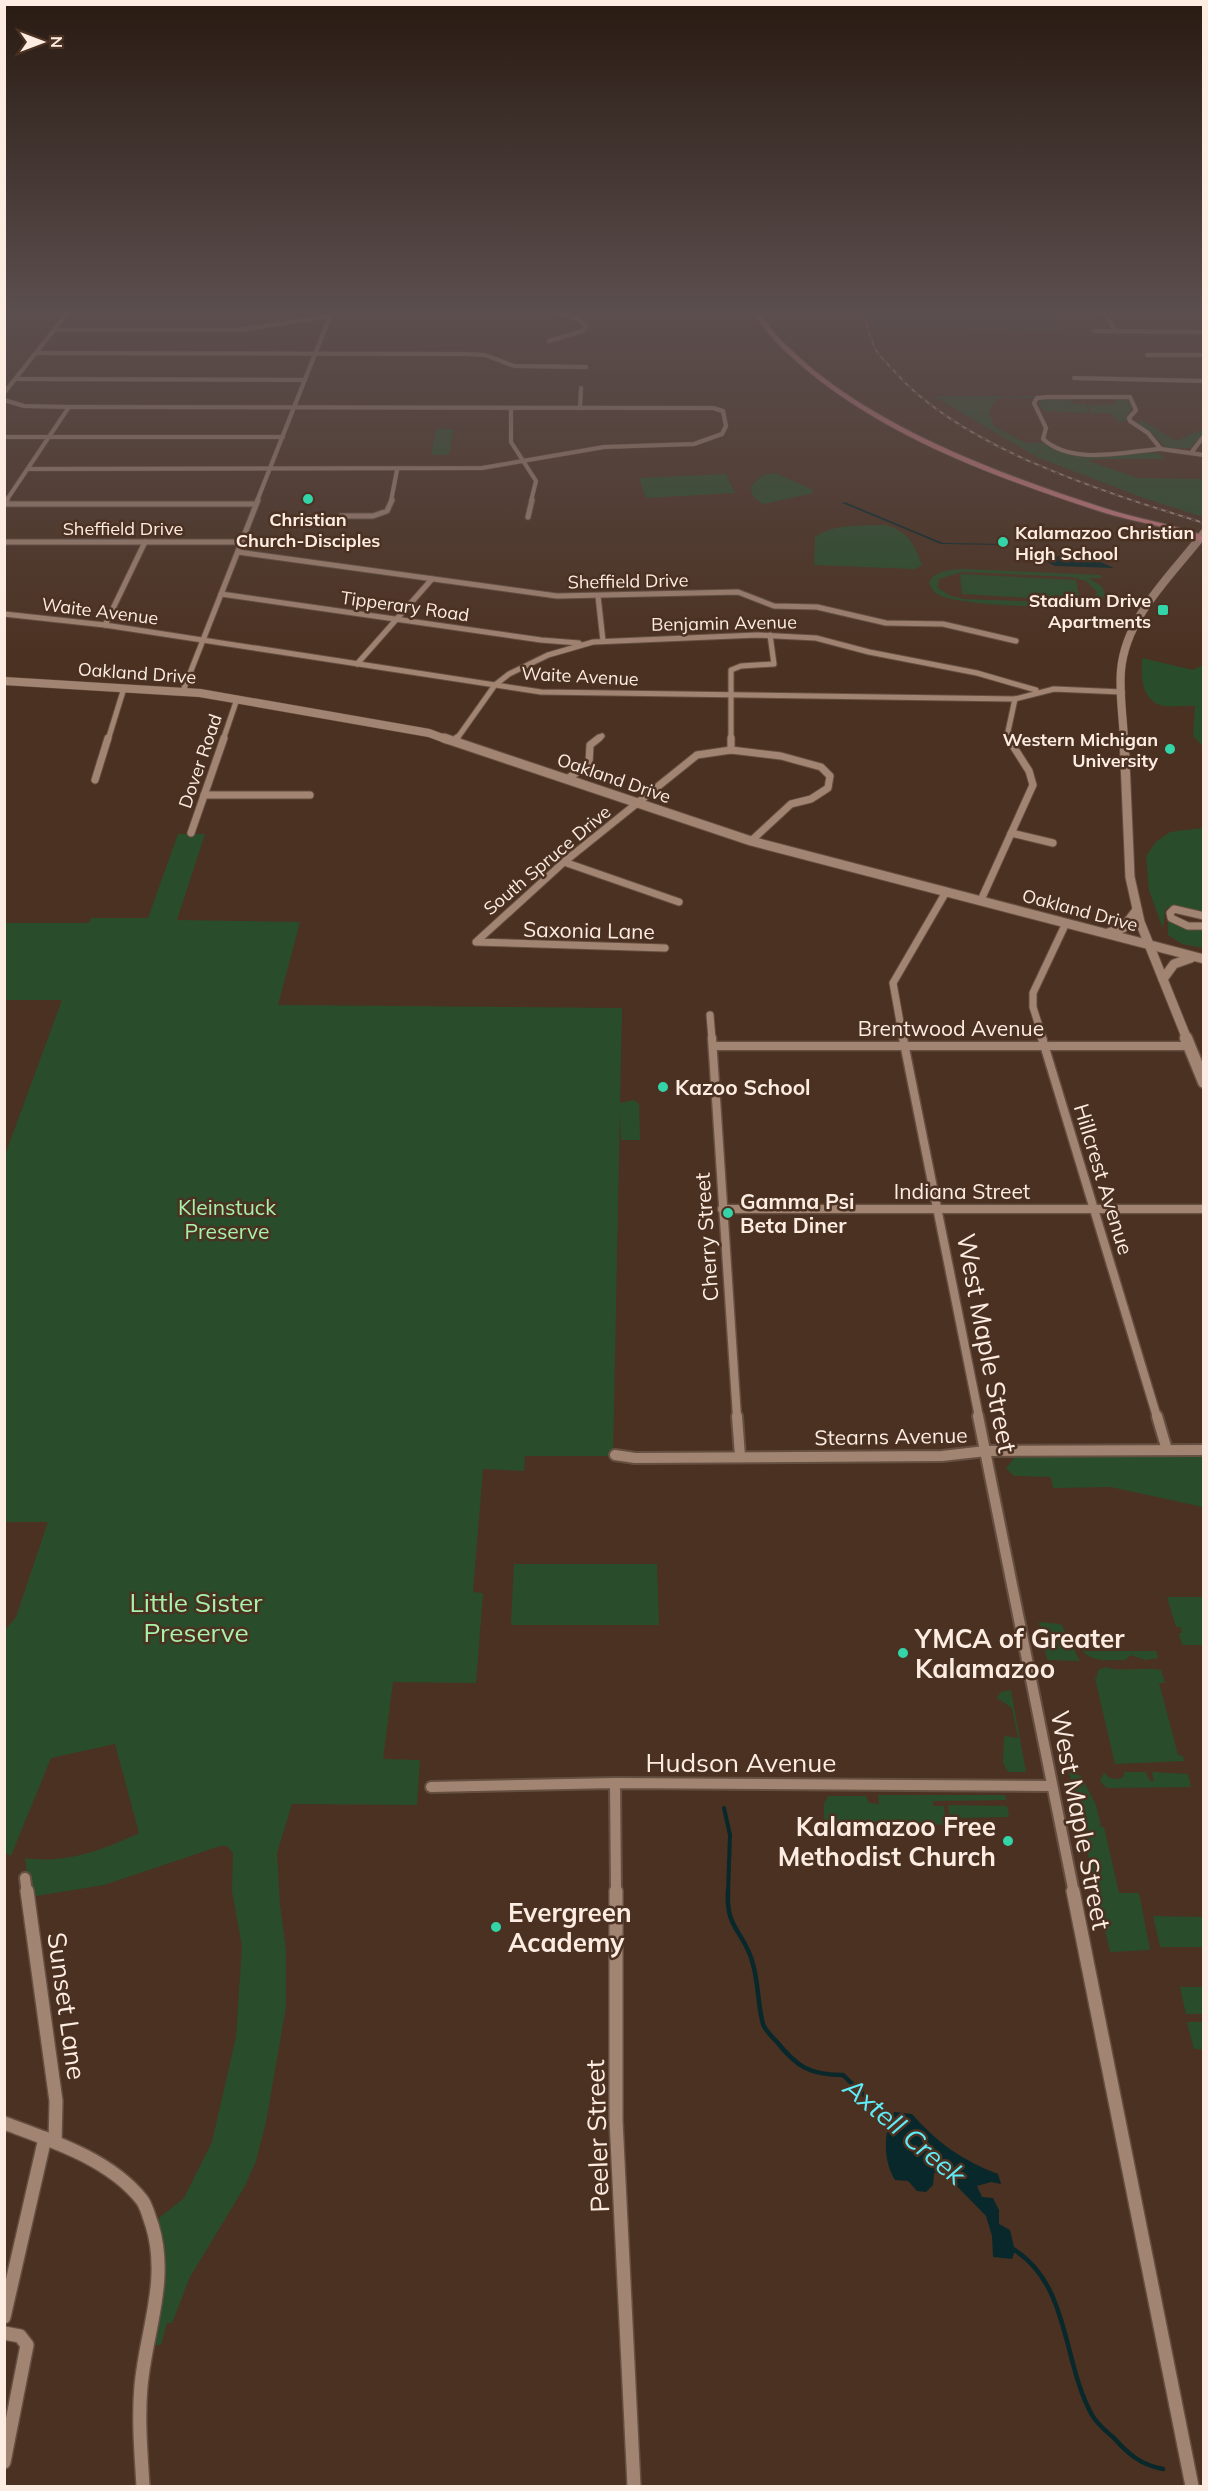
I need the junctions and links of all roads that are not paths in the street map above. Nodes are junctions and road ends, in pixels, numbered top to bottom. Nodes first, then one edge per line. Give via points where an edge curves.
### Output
1 (56, 427) edge
2 (287, 427) edge
3 (511, 427) edge
4 (725, 427) edge
5 (902, 427) edge
6 (1046, 427) edge
7 (1139, 427) edge
8 (1203, 436) edge
9 (4, 437) edge
10 (50, 437) junction
11 (283, 437) junction
12 (1161, 449) junction
13 (1191, 453) junction
14 (1203, 455) edge
15 (525, 464) junction
16 (29, 469) junction
17 (270, 470) junction
18 (397, 470) junction
19 (5, 504) edge
20 (256, 504) junction
21 (341, 516) dead end
22 (528, 517) dead end
23 (1203, 537) edge
24 (4, 542) edge
25 (145, 542) junction
26 (242, 542) junction
27 (238, 552) junction
28 (432, 579) junction
29 (221, 594) junction
30 (598, 596) junction
31 (4, 614) edge
32 (394, 620) junction
33 (105, 625) junction
34 (770, 635) junction
35 (203, 640) junction
36 (541, 640) junction
37 (603, 641) junction
38 (1016, 641) dead end
39 (585, 643) junction
40 (548, 655) junction
41 (357, 664) junction
42 (4, 681) edge
43 (495, 685) junction
44 (124, 688) junction
45 (183, 692) junction
46 (1040, 692) junction
47 (1122, 692) junction
48 (731, 696) junction
49 (237, 699) junction
50 (1015, 699) junction
51 (602, 736) dead end
52 (455, 741) junction
53 (731, 750) junction
54 (567, 779) junction
55 (95, 780) dead end
56 (204, 795) junction
57 (310, 795) dead end
58 (639, 804) junction
59 (191, 833) dead end
60 (1011, 833) junction
61 (751, 841) junction
62 (1053, 843) dead end
63 (564, 862) junction
64 (946, 892) junction
65 (981, 900) junction
66 (678, 902) dead end
67 (1137, 910) junction
68 (1203, 916) edge
69 (1066, 923) junction
70 (1203, 926) edge
71 (1106, 933) junction
72 (476, 942) joint
73 (1150, 945) junction
74 (665, 948) dead end
75 (1200, 958) edge
76 (1163, 979) junction
77 (710, 1015) dead end
78 (712, 1046) junction
79 (905, 1046) junction
80 (1044, 1046) junction
81 (1189, 1046) junction
82 (1203, 1082) edge
83 (722, 1209) junction
84 (937, 1209) junction
85 (1096, 1209) junction
86 (1203, 1209) edge
87 (1167, 1450) junction
88 (1203, 1450) edge
89 (986, 1451) junction
90 (615, 1455) dead end
91 (740, 1456) junction
92 (615, 1783) junction
93 (1051, 1786) junction
94 (431, 1787) dead end
95 (25, 1878) dead end
96 (4, 2123) edge
97 (50, 2140) junction
98 (4, 2318) edge
99 (4, 2333) edge
100 (4, 2462) edge
101 (143, 2487) edge
102 (634, 2487) edge
103 (1192, 2487) edge

1 - 10 street
2 - 11 street
3 - 15 street via 511,442
4 - 15 street via 722,434 706,441 678,446 609,446
5 - 23 main road via 1012,477 1113,513
6 - 12 street via 1046,444 1061,451
7 - 12 street
8 - 13 street
9 - 10 street
10 - 11 street
10 - 16 street
11 - 17 street
12 - 13 street
13 - 14 street
15 - 18 street via 462,470
15 - 22 street via 536,481
16 - 17 street
16 - 19 street
17 - 18 street
17 - 20 street
18 - 21 street via 387,511 373,516
19 - 20 street
20 - 26 street
23 - 47 main road via 1129,636 1121,662
24 - 25 street, Sheffield Drive
25 - 26 street, Sheffield Drive
25 - 33 street
26 - 27 street
27 - 28 street, Sheffield Drive
27 - 29 street
28 - 30 street, Sheffield Drive via 557,596
28 - 32 street
29 - 32 street, Tipperary Road
29 - 35 street
30 - 37 street
30 - 38 street, Sheffield Drive via 738,592 774,606 816,608 886,623 943,624
31 - 33 street, Waite Avenue
32 - 36 street, Tipperary Road
32 - 41 street
33 - 35 street, Waite Avenue
34 - 37 street, Benjamin Avenue
34 - 46 street, Benjamin Avenue via 816,638 977,673
34 - 48 street via 774,664 733,668
35 - 41 street, Waite Avenue
35 - 45 street
36 - 39 street, Tipperary Road
36 - 40 street
37 - 39 street, Benjamin Avenue
39 - 40 street, Benjamin Avenue
40 - 43 street, Benjamin Avenue via 520,667
41 - 43 street, Waite Avenue
42 - 44 main road, Oakland Drive
43 - 48 street, Waite Avenue via 564,694
43 - 52 street, Benjamin Avenue
44 - 45 main road, Oakland Drive
44 - 55 street
45 - 49 main road, Oakland Drive
46 - 47 street, Waite Avenue
46 - 50 street, Waite Avenue
47 - 67 main road via 1130,877
48 - 50 street, Waite Avenue
48 - 53 street
49 - 52 main road, Oakland Drive via 405,728
49 - 56 street, Dover Road
50 - 60 street via 1006,736 1032,776 1033,785
51 - 54 street via 590,745 589,764
52 - 54 main road, Oakland Drive
53 - 58 street, South Spruce Drive via 689,759
53 - 61 street, South Spruce Drive via 797,759 821,767 830,776 828,788 821,794 791,804
54 - 58 main road, Oakland Drive
56 - 57 street
56 - 59 street, Dover Road
58 - 61 main road, Oakland Drive
58 - 63 street, South Spruce Drive
60 - 62 street
60 - 65 street
61 - 64 main road, Oakland Drive
63 - 66 street
63 - 72 street, South Spruce Drive
64 - 65 main road, Oakland Drive
64 - 79 street, West Maple Street via 893,983
65 - 69 main road, Oakland Drive
67 - 71 main road via 1123,928
67 - 73 main road
68 - 70 street via 1174,909 1170,912 1178,923
69 - 71 main road, Oakland Drive
69 - 80 street, Hillcrest Avenue via 1032,999
71 - 73 main road, Oakland Drive
72 - 74 street, Saxonia Lane
73 - 75 main road, Oakland Drive
73 - 76 main road
75 - 76 main road via 1178,960
76 - 81 main road
77 - 78 street, Cherry Street
78 - 79 street, Brentwood Avenue
78 - 83 street, Cherry Street
79 - 80 street, Brentwood Avenue
79 - 84 street, West Maple Street
80 - 81 street, Brentwood Avenue
80 - 85 street, Hillcrest Avenue
81 - 82 main road
83 - 84 street, Indiana Street
83 - 91 street, Cherry Street
84 - 85 street, Indiana Street
84 - 89 street, West Maple Street
85 - 86 street, Indiana Street
85 - 87 street, Hillcrest Avenue
87 - 88 street, Stearns Avenue
87 - 89 street, Stearns Avenue
89 - 91 street, Stearns Avenue via 942,1456
89 - 93 street, West Maple Street
90 - 91 street, Stearns Avenue
92 - 93 street, Hudson Avenue
92 - 94 street, Hudson Avenue
92 - 102 street, Peeler Street via 616,2120
93 - 103 street, West Maple Street
95 - 97 street, Sunset Lane via 56,2101
96 - 97 street
97 - 98 street, Sunset Lane
97 - 101 street via 116,2177 143,2202 155,2235 160,2290 141,2388
99 - 100 street via 20,2336 27,2345

